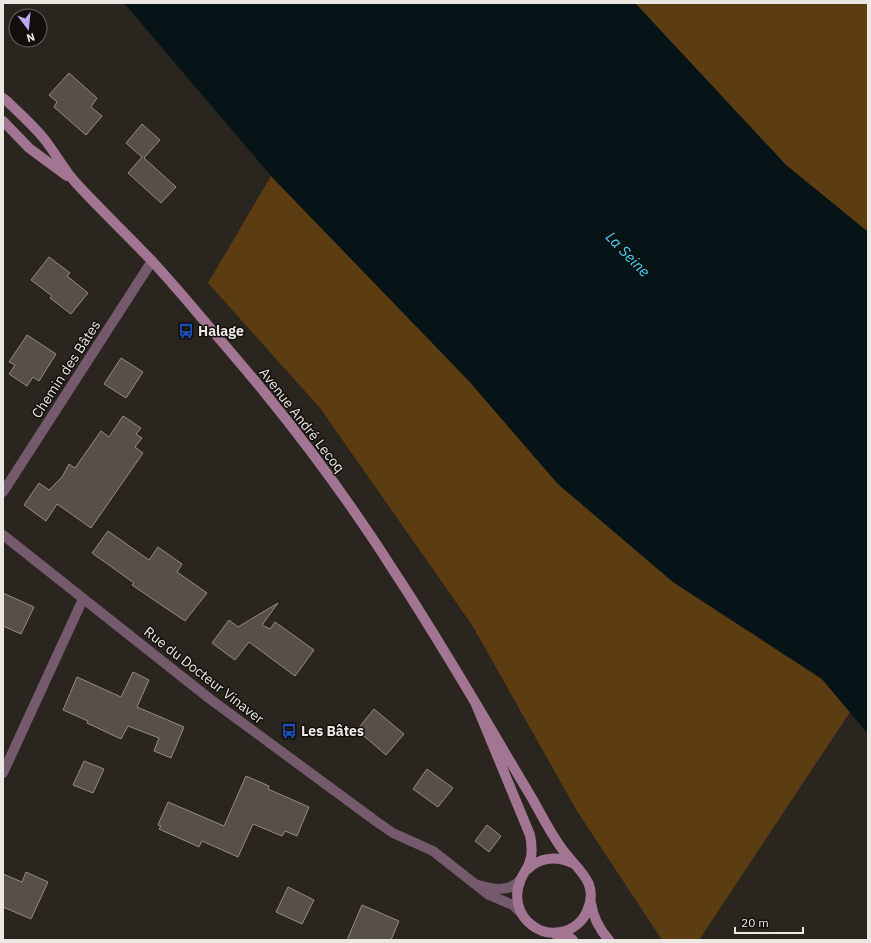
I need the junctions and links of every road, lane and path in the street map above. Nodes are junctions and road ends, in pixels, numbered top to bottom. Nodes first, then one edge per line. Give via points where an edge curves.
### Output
1 (3, 98) edge
2 (3, 121) edge
3 (74, 181) junction
4 (152, 262) junction
5 (3, 492) edge
6 (3, 535) edge
7 (83, 599) junction
8 (475, 702) junction
9 (3, 773) edge
10 (574, 864) junction
11 (523, 876) junction
12 (472, 883) junction
13 (591, 899) junction
14 (521, 913) junction
15 (548, 932) junction
16 (573, 940) edge
17 (609, 940) edge

1 - 3 main road, Avenue André Lecoq via 44,138
2 - 3 main road, Avenue André Lecoq via 29,148
3 - 4 main road, Avenue André Lecoq
4 - 5 street, Chemin des Bâtes
4 - 8 main road, Avenue André Lecoq via 264,391 332,481 398,576
6 - 7 street, Rue du Docteur Vinaver
7 - 9 street
7 - 12 street, Rue du Docteur Vinaver via 210,699 364,813 393,833 433,851
8 - 10 main road via 557,843
8 - 11 main road via 530,835 532,855
10 - 11 main road via 565,860 546,859 534,864
10 - 13 main road via 588,879
11 - 12 street, Rue du Docteur Vinaver via 507,889
11 - 14 main road via 516,896
12 - 14 street, Rue du Docteur Vinaver via 489,895 513,905
13 - 15 main road via 584,918 576,925 558,933
13 - 17 main road via 594,918
14 - 15 main road via 532,926
15 - 16 main road

